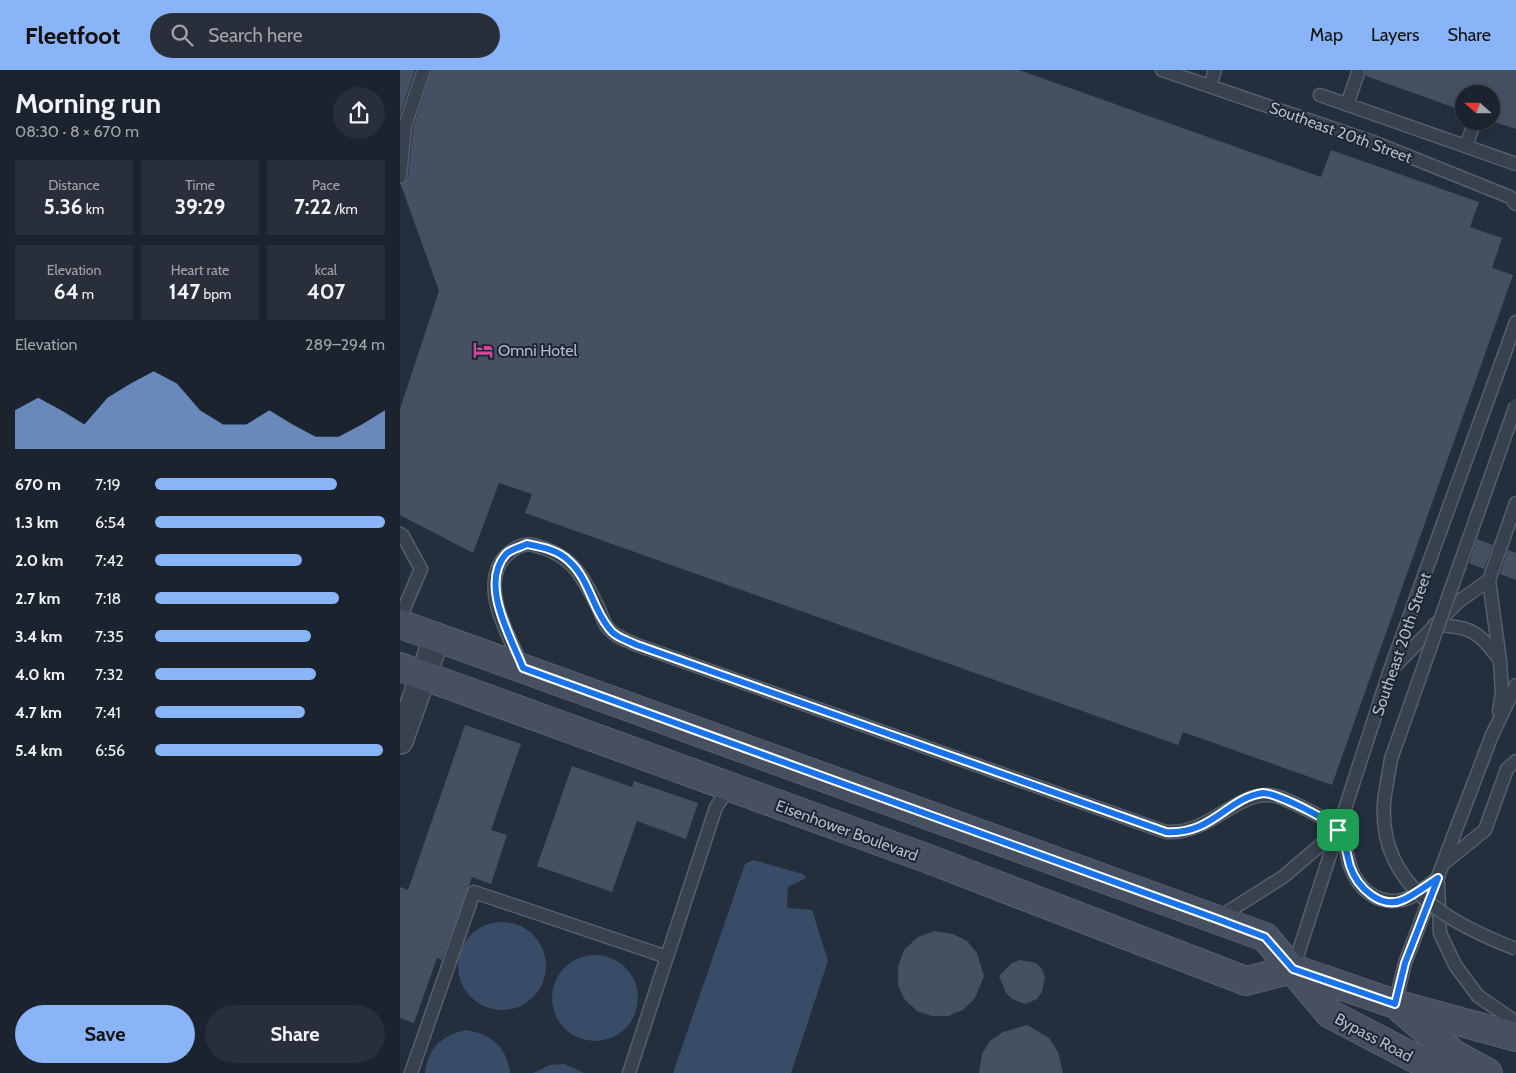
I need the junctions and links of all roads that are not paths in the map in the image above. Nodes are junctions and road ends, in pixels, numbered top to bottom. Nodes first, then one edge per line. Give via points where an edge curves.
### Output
1 (424, 70) edge
2 (1162, 70) edge
3 (1215, 70) edge
4 (1358, 73) dead end
5 (1210, 86) junction
6 (1320, 95) dead end
7 (1347, 105) junction
8 (1472, 130) edge
9 (402, 144) edge
10 (1466, 146) junction
11 (1516, 164) edge
12 (400, 178) edge
13 (1516, 204) edge
14 (1516, 322) edge
15 (1516, 405) edge
16 (1516, 503) edge
17 (400, 534) edge
18 (1489, 580) junction
19 (400, 618) edge
20 (400, 624) edge
21 (1434, 625) junction
22 (437, 637) junction
23 (1500, 661) junction
24 (523, 668) junction
25 (1390, 670) junction
26 (412, 671) edge
27 (1516, 685) edge
28 (1492, 735) junction
29 (400, 741) edge
30 (1516, 761) edge
31 (730, 787) junction
32 (1338, 830) junction
33 (1443, 864) junction
34 (1438, 878) junction
35 (1217, 919) junction
36 (1516, 949) edge
37 (667, 957) junction
38 (1293, 969) junction
39 (1395, 1004) junction
40 (1516, 1022) edge
41 (1516, 1037) edge
42 (411, 1073) edge
43 (629, 1073) edge
44 (1443, 1073) edge
45 (1488, 1073) edge

1 - 9 lane
2 - 5 lane, Southeast 20th Street
3 - 5 lane
4 - 7 lane
5 - 13 lane, Southeast 20th Street via 1373,142 1510,197
6 - 7 lane
7 - 10 lane
8 - 10 lane
9 - 12 lane
10 - 11 lane
14 - 25 lane, Southeast 20th Street
15 - 36 lane, bridge via 1391,758 1384,805 1386,840 1400,874 1423,899 1474,932
16 - 18 lane
17 - 19 lane via 421,569
18 - 21 lane via 1458,602
18 - 23 lane
20 - 22 street
21 - 23 lane via 1471,630 1487,643
21 - 25 lane
22 - 24 street
22 - 26 street
23 - 28 lane via 1502,693
24 - 32 lane via 495,600 495,583 499,566 507,553 527,544 550,549 568,560 580,573 608,628 618,637 1166,832 1180,833 1195,828 1249,797 1265,793 1310,812
24 - 35 street
25 - 32 lane, Southeast 20th Street
26 - 29 street
26 - 31 street, Eisenhower Boulevard
27 - 28 lane
28 - 33 lane
30 - 33 lane via 1508,769 1485,830
31 - 37 lane via 716,807
31 - 38 street, Eisenhower Boulevard via 1246,981
32 - 34 lane via 1354,876 1362,889 1375,897 1388,901 1404,900
32 - 35 lane via 1283,877
32 - 38 lane, Southeast 20th Street
33 - 34 lane
34 - 39 lane via 1405,963
34 - 40 lane via 1440,933 1455,965 1478,996
35 - 38 street via 1265,937
37 - 42 lane via 474,892
37 - 43 lane
38 - 39 street
38 - 44 street, Bypass Road via 1330,1014
39 - 41 street
39 - 45 street, Bypass Road via 1455,1055

